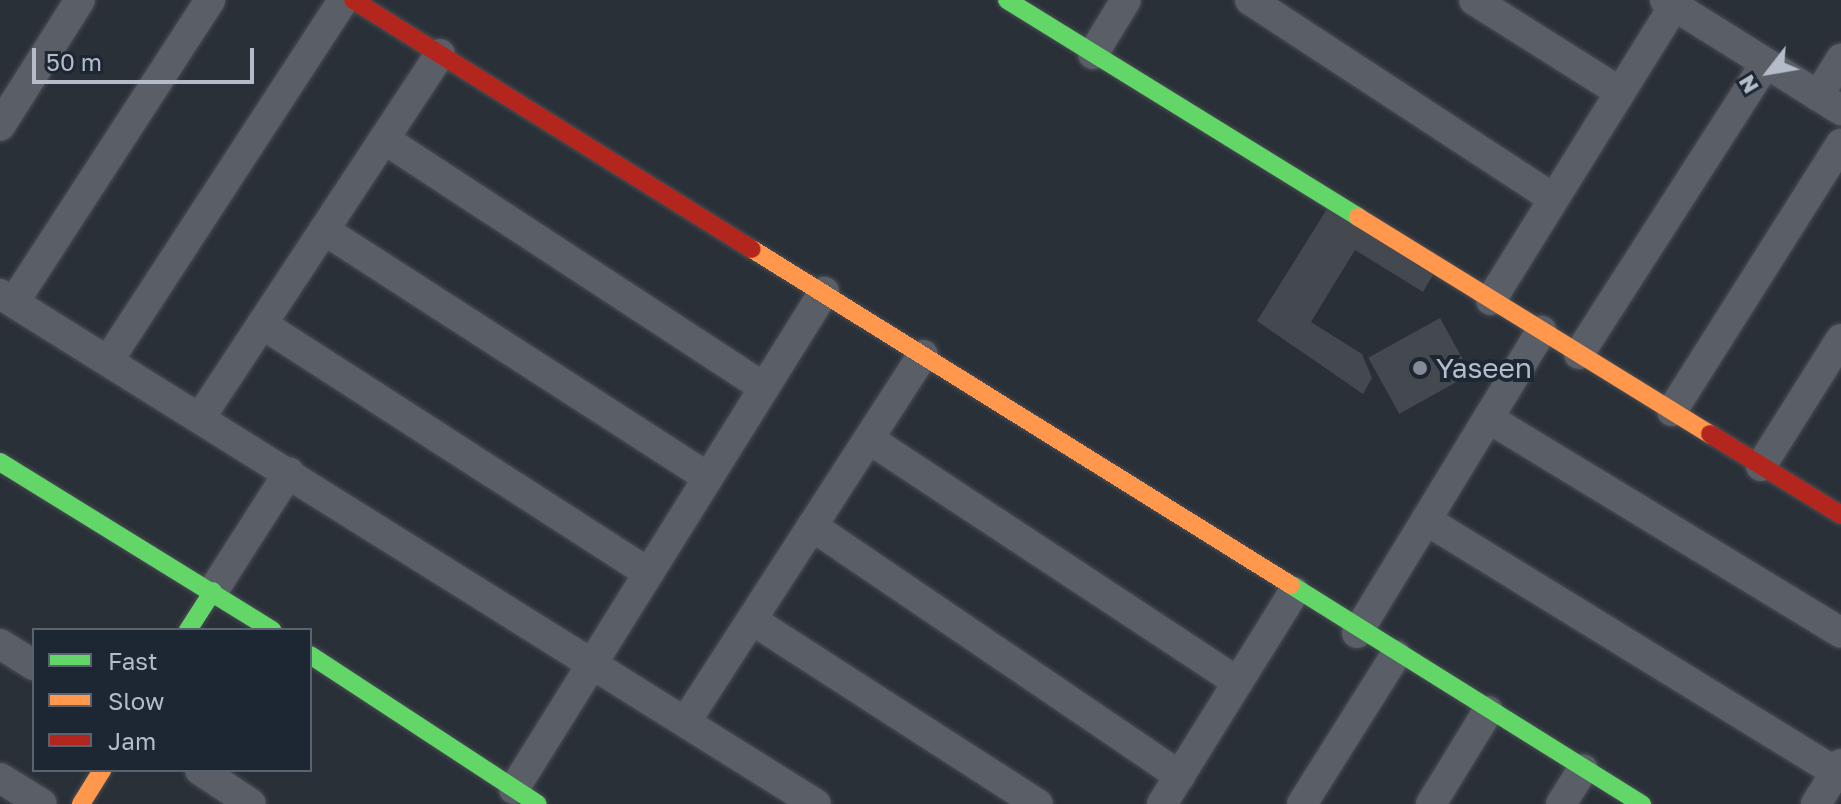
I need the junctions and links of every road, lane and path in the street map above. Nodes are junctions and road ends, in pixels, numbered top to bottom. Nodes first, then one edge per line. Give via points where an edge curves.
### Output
1 (80, 0) edge
2 (210, 0) edge
3 (343, 0) edge
4 (353, 0) edge
5 (1126, 0) edge
6 (1250, 0) edge
7 (1474, 0) edge
8 (1009, 1) edge
9 (1669, 3) edge
10 (386, 9) edge
11 (440, 54) junction
12 (1093, 54) junction
13 (1841, 59) edge
14 (1766, 63) junction
15 (1620, 92) junction
16 (1830, 103) edge
17 (0, 126) edge
18 (384, 139) junction
19 (1841, 144) edge
20 (1554, 199) junction
21 (324, 230) junction
22 (824, 292) junction
23 (7, 298) edge
24 (1491, 300) junction
25 (262, 324) junction
26 (1541, 331) junction
27 (1841, 339) edge
28 (1579, 354) junction
29 (923, 355) junction
30 (108, 361) junction
31 (764, 388) junction
32 (1672, 411) junction
33 (200, 418) junction
34 (1488, 418) junction
35 (869, 439) junction
36 (0, 462) edge
37 (1761, 466) junction
38 (289, 472) junction
39 (708, 477) junction
40 (1841, 515) edge
41 (1426, 520) junction
42 (812, 526) junction
43 (649, 573) junction
44 (213, 591) junction
45 (1294, 592) junction
46 (752, 620) junction
47 (189, 628) edge
48 (269, 628) edge
49 (1357, 633) junction
50 (1841, 633) edge
51 (0, 644) edge
52 (1396, 655) junction
53 (312, 656) edge
54 (594, 661) junction
55 (32, 664) edge
56 (1238, 682) junction
57 (1488, 711) junction
58 (686, 721) junction
59 (1838, 768) edge
60 (1583, 769) junction
61 (101, 772) edge
62 (203, 772) edge
63 (1180, 776) junction
64 (0, 778) edge
65 (526, 796) edge
66 (42, 804) edge
67 (81, 804) edge
68 (251, 804) edge
69 (816, 804) edge
70 (1038, 804) edge
71 (1162, 804) edge
72 (1302, 804) edge
73 (1431, 804) edge
74 (1561, 804) edge
75 (1642, 804) edge
76 (1816, 804) edge

1 - 17 street
2 - 23 street
3 - 30 street
4 - 10 street
5 - 12 street
6 - 20 street
7 - 15 street
8 - 12 street
9 - 14 street
9 - 15 street
10 - 11 street
11 - 18 street
11 - 22 street
12 - 24 street
13 - 16 street
14 - 16 street
14 - 28 street
15 - 20 street
18 - 21 street
18 - 31 street
19 - 32 street
20 - 24 street
21 - 25 street
21 - 39 street
22 - 29 street
22 - 31 street
23 - 30 street
24 - 26 street
25 - 33 street
25 - 43 street
26 - 28 street
26 - 34 street
27 - 37 street
28 - 32 street
29 - 35 street
29 - 45 street
30 - 33 street
31 - 39 street
32 - 37 street
33 - 38 street
34 - 41 street
34 - 50 street
35 - 42 street
35 - 56 street
36 - 44 street
37 - 40 street
38 - 44 street
38 - 54 street
39 - 43 street
41 - 49 street
41 - 59 street
42 - 46 street
42 - 63 street
43 - 54 street
44 - 47 street
44 - 48 street
45 - 49 street
45 - 56 street
46 - 58 street
46 - 70 street
49 - 52 street
51 - 55 street
52 - 57 street
52 - 72 street
53 - 65 street
54 - 58 street
54 - 65 street
56 - 63 street
57 - 60 street
57 - 73 street
58 - 69 street
59 - 76 street
60 - 74 street
60 - 75 street
61 - 67 street
62 - 68 street
63 - 71 street
64 - 66 street

